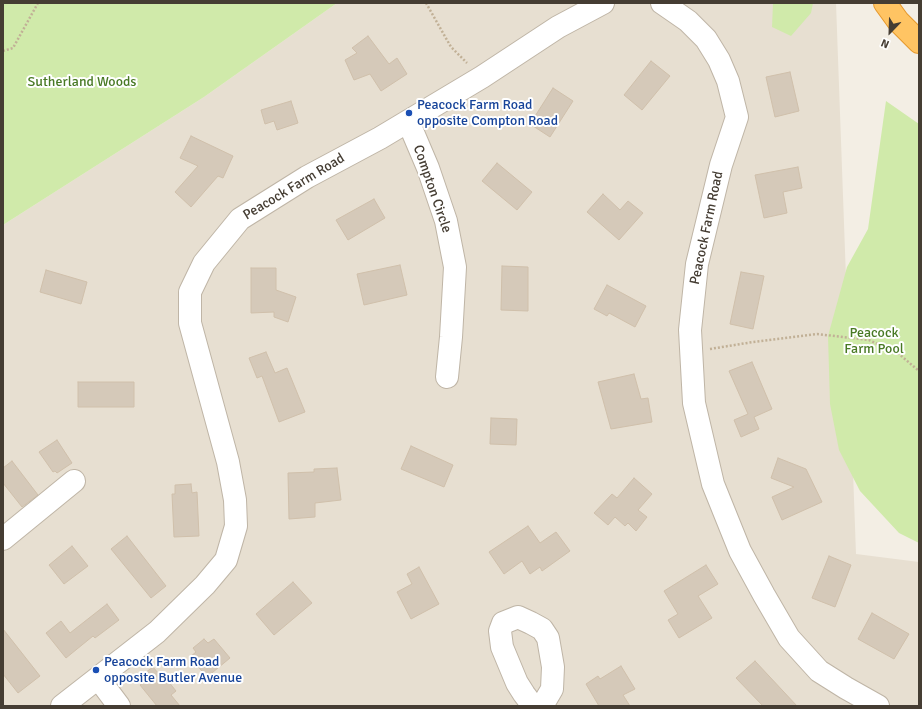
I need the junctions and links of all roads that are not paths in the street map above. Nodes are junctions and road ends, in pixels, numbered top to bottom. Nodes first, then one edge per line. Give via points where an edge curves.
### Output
1 (603, 3) edge
2 (662, 3) edge
3 (884, 3) edge
4 (919, 42) edge
5 (408, 122) junction
6 (448, 377) dead end
7 (74, 481) dead end
8 (3, 539) edge
9 (98, 678) junction
10 (62, 706) edge
11 (119, 706) edge
12 (539, 706) edge
13 (542, 706) edge
14 (878, 706) edge

1 - 5 street, Peacock Farm Road via 558,27
2 - 14 street, Peacock Farm Road via 688,21 706,39 728,81 737,117 721,165 697,264 690,330 694,403 713,484 740,551 789,638 819,671
3 - 4 highway
5 - 6 street, Compton Circle via 428,168 446,221 455,267
5 - 9 street, Peacock Farm Road via 307,177 240,219 204,263 190,292 190,323 228,462 236,500 236,526 226,560 205,585 157,632
7 - 8 street
9 - 10 street, Peacock Farm Road
9 - 11 street
12 - 13 street via 530,702 517,683 502,647 500,632 503,623 518,617 542,629 548,638 553,666 552,689

